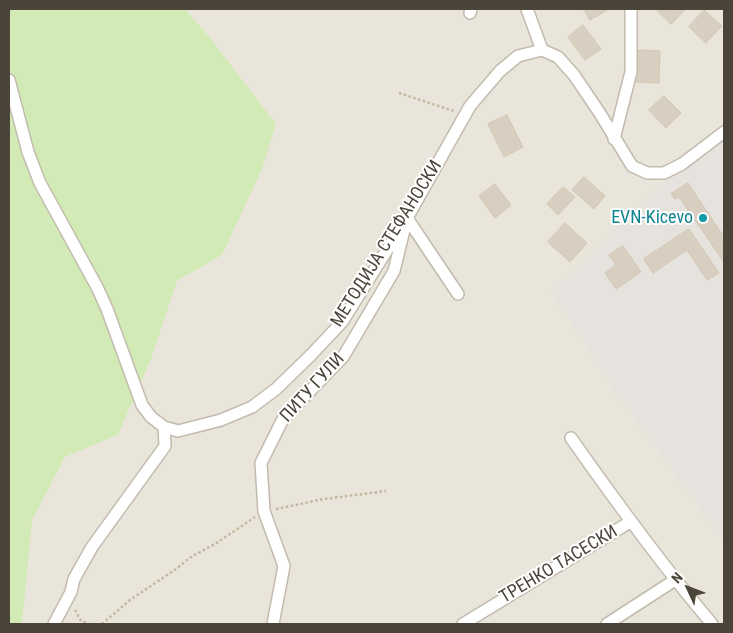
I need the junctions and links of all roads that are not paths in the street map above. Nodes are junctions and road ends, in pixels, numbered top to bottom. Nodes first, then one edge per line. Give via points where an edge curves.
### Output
1 (527, 9) edge
2 (631, 9) edge
3 (542, 50) junction
4 (9, 80) edge
5 (724, 132) edge
6 (614, 139) junction
7 (407, 218) junction
8 (458, 294) dead end
9 (164, 427) junction
10 (571, 438) dead end
11 (630, 522) junction
12 (675, 580) junction
13 (54, 624) edge
14 (273, 624) edge
15 (463, 624) edge
16 (607, 624) edge
17 (712, 624) edge

1 - 3 street
2 - 6 street via 631,72
3 - 6 street via 558,57 574,75
3 - 7 street, МЕТОДИЈА СТЕФАНОСКИ via 518,56 500,71 470,106
4 - 9 street via 28,152 40,183 97,287 142,405
5 - 6 street via 682,164 664,173 647,173 632,166
7 - 8 street
7 - 9 street, МЕТОДИЈА СТЕФАНОСКИ via 342,322 276,389 252,407 221,420 178,431
7 - 14 street, ПИТУ ГУЛИ via 394,271 348,349 282,419 261,462 264,511 284,566
9 - 13 street via 165,446 92,547
10 - 11 street
11 - 12 street
11 - 15 street, ТРЕНКО ТАСЕСКИ
12 - 16 street
12 - 17 street

